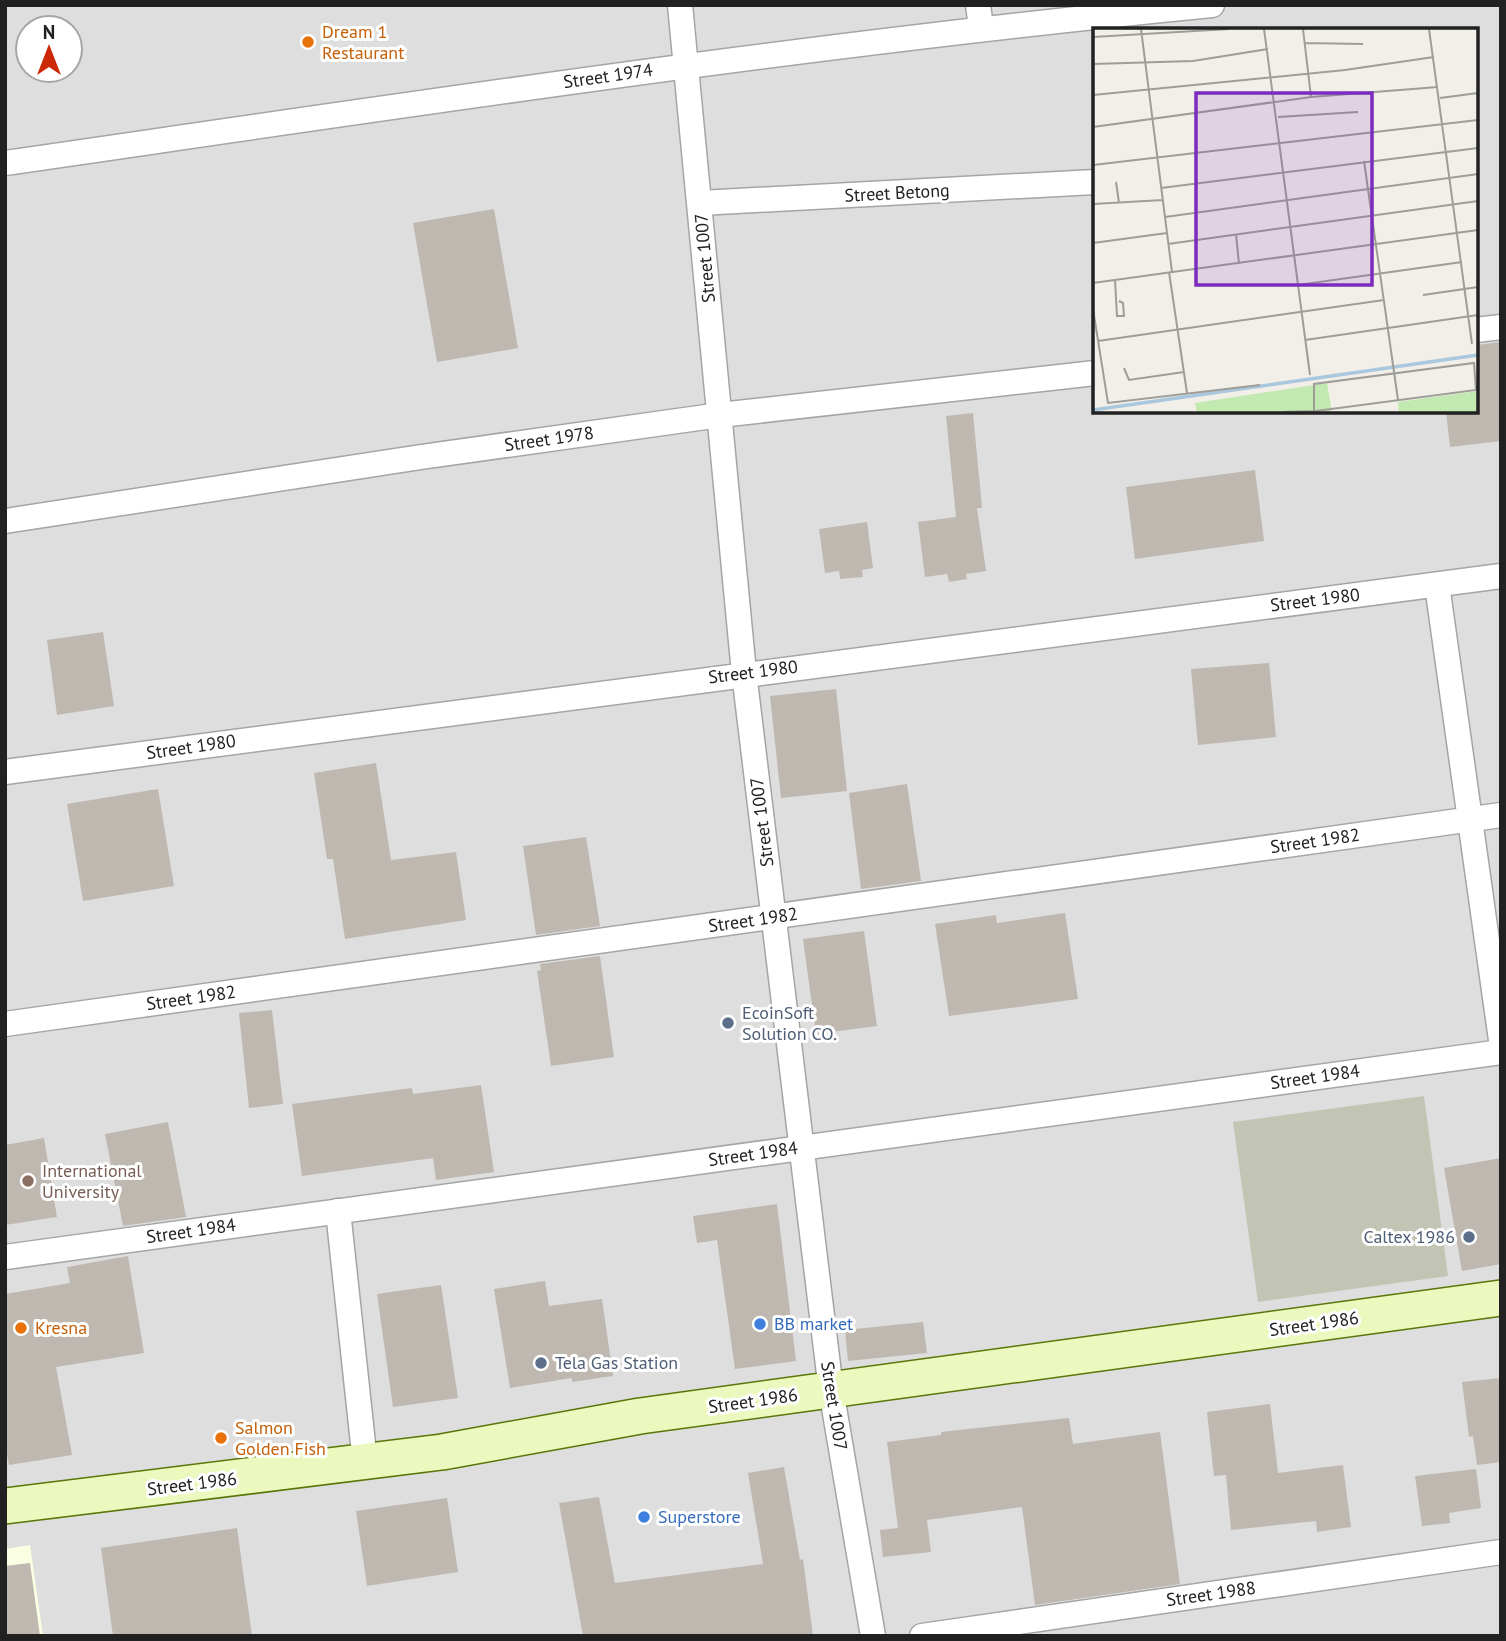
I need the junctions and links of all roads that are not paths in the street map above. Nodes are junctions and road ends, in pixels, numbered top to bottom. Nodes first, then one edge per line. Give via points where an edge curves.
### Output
1 (680, 5) edge
2 (1212, 5) edge
3 (979, 16) edge
4 (687, 65) junction
5 (5, 163) edge
6 (1093, 181) edge
7 (699, 203) junction
8 (1501, 327) edge
9 (1478, 330) edge
10 (1093, 373) edge
11 (720, 415) junction
12 (5, 521) edge
13 (1501, 576) edge
14 (1437, 584) junction
15 (744, 673) junction
16 (5, 772) edge
17 (1501, 815) edge
18 (1468, 820) junction
19 (774, 917) junction
20 (5, 1024) edge
21 (1501, 1040) edge
22 (1501, 1052) edge
23 (802, 1147) junction
24 (338, 1211) junction
25 (5, 1257) edge
26 (1501, 1298) edge
27 (831, 1390) junction
28 (365, 1462) junction
29 (5, 1506) edge
30 (1501, 1552) edge
31 (873, 1636) edge
32 (922, 1636) edge

1 - 4 street, Street 1007
2 - 3 street, Street 1974
3 - 4 street, Street 1974
4 - 5 street, Street 1974
4 - 7 street, Street 1007
6 - 7 street, Street Betong
7 - 11 street, Street 1007
8 - 9 street
10 - 11 street, Street 1978
11 - 12 street, Street 1978
11 - 15 street, Street 1007
13 - 14 street, Street 1980
14 - 15 street, Street 1980
14 - 18 street
15 - 16 street, Street 1980
15 - 19 street, Street 1007
17 - 18 street, Street 1982
18 - 19 street, Street 1982
18 - 21 street
19 - 20 street, Street 1982
19 - 23 street, Street 1007
22 - 23 street, Street 1984
23 - 24 street, Street 1984
23 - 27 street, Street 1007
24 - 25 street, Street 1984
24 - 28 street
26 - 27 main road, Street 1986
27 - 28 main road, Street 1986
27 - 31 street, Street 1007
28 - 29 main road, Street 1986
30 - 32 street, Street 1988

